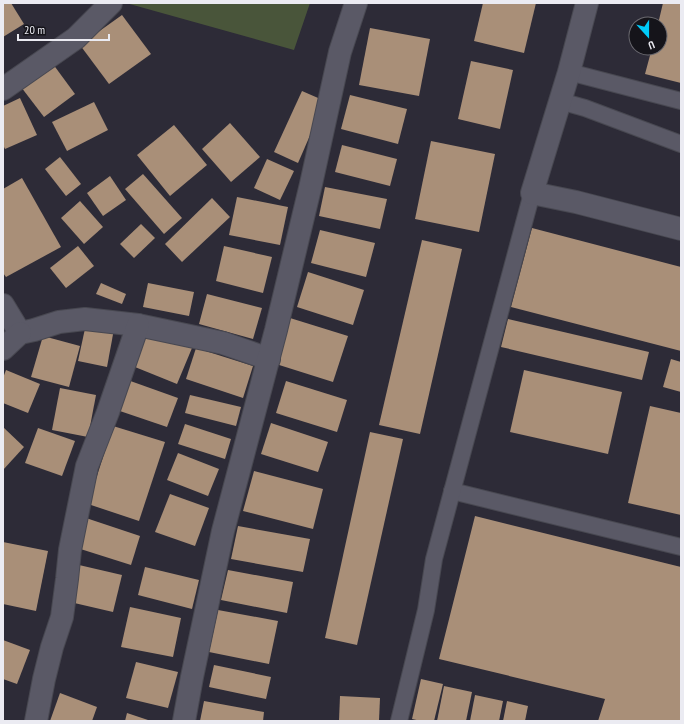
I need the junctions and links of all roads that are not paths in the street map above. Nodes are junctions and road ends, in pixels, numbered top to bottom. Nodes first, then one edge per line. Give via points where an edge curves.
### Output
1 (111, 3) edge
2 (356, 3) edge
3 (587, 3) edge
4 (570, 72) junction
5 (3, 89) edge
6 (560, 101) junction
7 (681, 101) edge
8 (681, 144) edge
9 (532, 193) junction
10 (681, 229) edge
11 (3, 305) edge
12 (138, 325) junction
13 (20, 333) junction
14 (3, 349) edge
15 (269, 358) junction
16 (452, 491) junction
17 (681, 547) edge
18 (36, 721) edge
19 (184, 721) edge
20 (399, 721) edge

1 - 5 street via 76,38
2 - 15 street via 340,52
3 - 4 street
4 - 6 street
4 - 7 lane
6 - 8 lane
6 - 9 street
9 - 10 street
9 - 16 lane
11 - 13 street
12 - 13 street via 85,320 59,322
12 - 15 street via 223,343
12 - 18 street via 87,466 70,550 62,617 50,653
13 - 14 street
15 - 19 street via 223,531
16 - 17 lane
16 - 20 lane via 434,559 426,610

